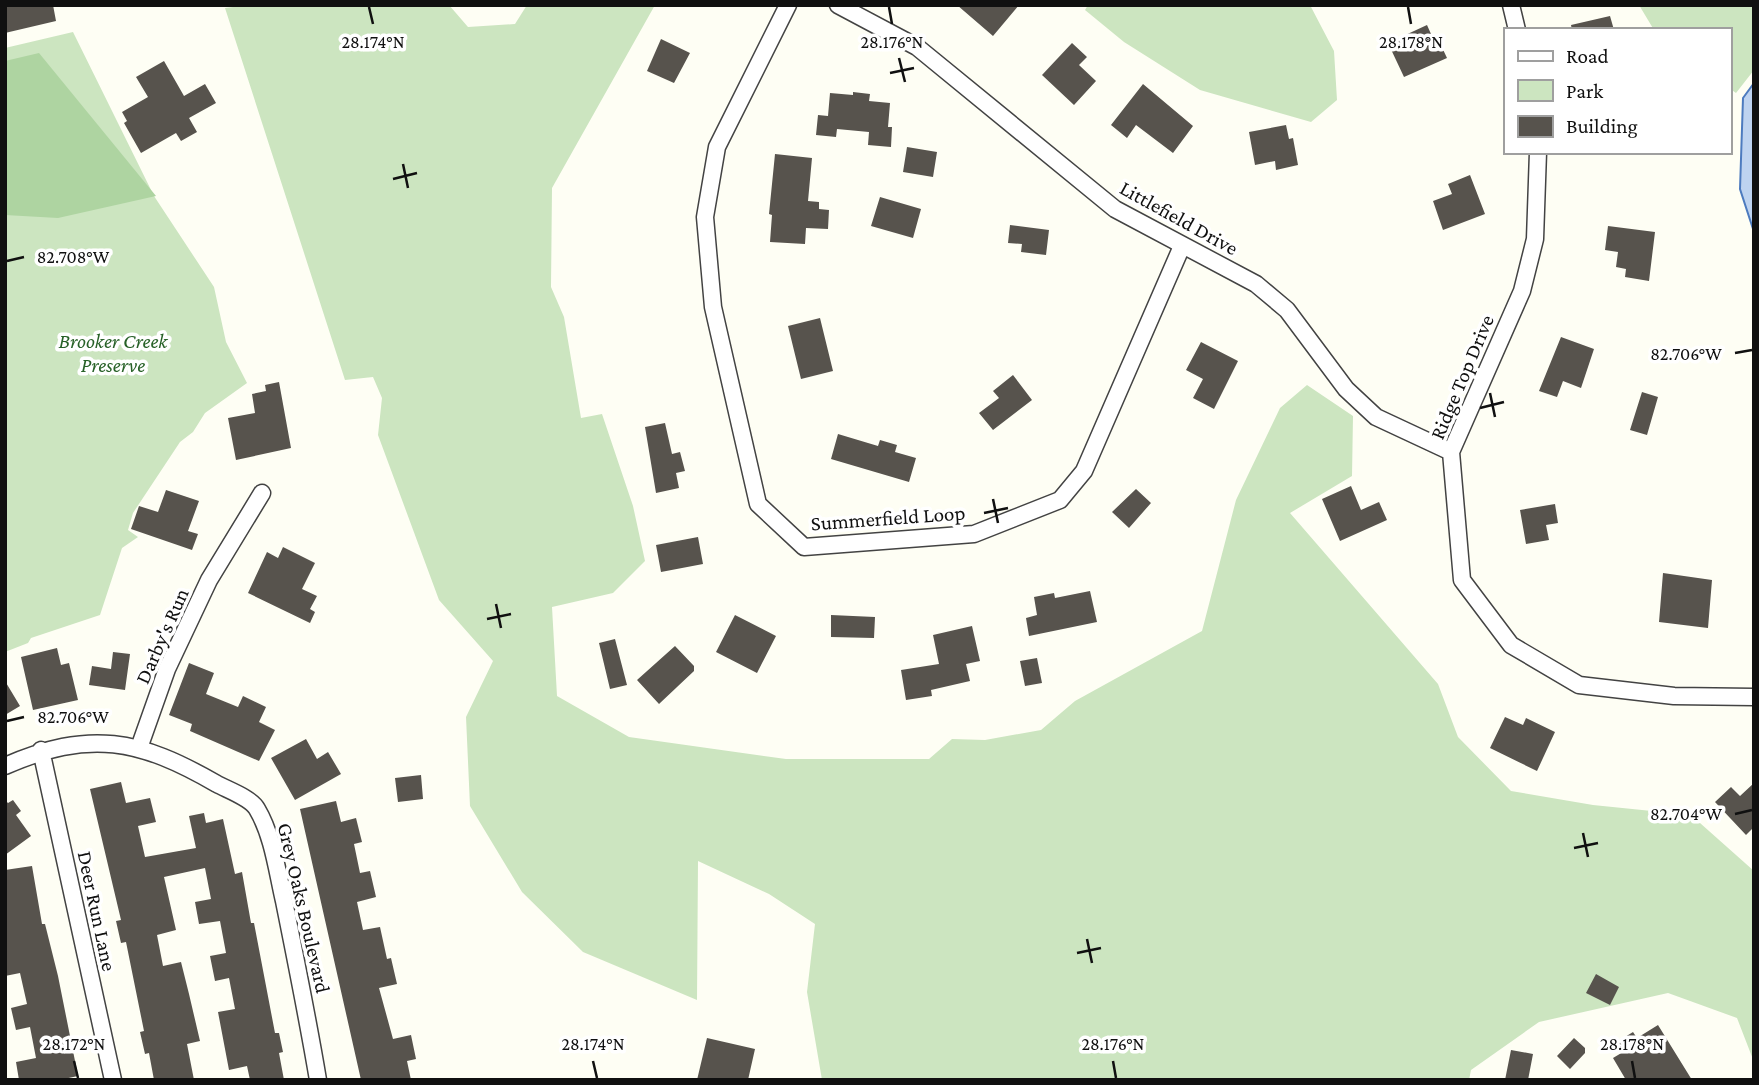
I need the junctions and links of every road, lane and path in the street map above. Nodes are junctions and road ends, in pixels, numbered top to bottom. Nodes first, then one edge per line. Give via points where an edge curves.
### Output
1 (788, 5) edge
2 (838, 5) edge
3 (1511, 5) edge
4 (1517, 28) edge
5 (1538, 154) edge
6 (1182, 246) junction
7 (1451, 452) junction
8 (262, 493) dead end
9 (1754, 697) edge
10 (139, 748) junction
11 (41, 750) junction
12 (5, 766) edge
13 (113, 1080) edge
14 (318, 1080) edge

1 - 6 street, Summerfield Loop via 717,148 705,216 713,307 758,504 804,547 974,534 1060,500 1084,471
2 - 6 street, Littlefield Drive via 917,47 1115,209
3 - 4 street
5 - 7 street, Ridge Top Drive via 1535,239 1521,291
6 - 7 street, Littlefield Drive via 1256,284 1287,310 1346,389 1376,417
7 - 9 street, Ridge Top Drive via 1462,580 1511,645 1579,685 1674,696
8 - 10 street, Darby's Run via 209,580 167,669
10 - 11 street, Grey Oaks Boulevard via 83,742
10 - 14 street, Grey Oaks Boulevard via 188,767 257,806 273,850
11 - 12 street, Grey Oaks Boulevard
11 - 13 street, Deer Run Lane

